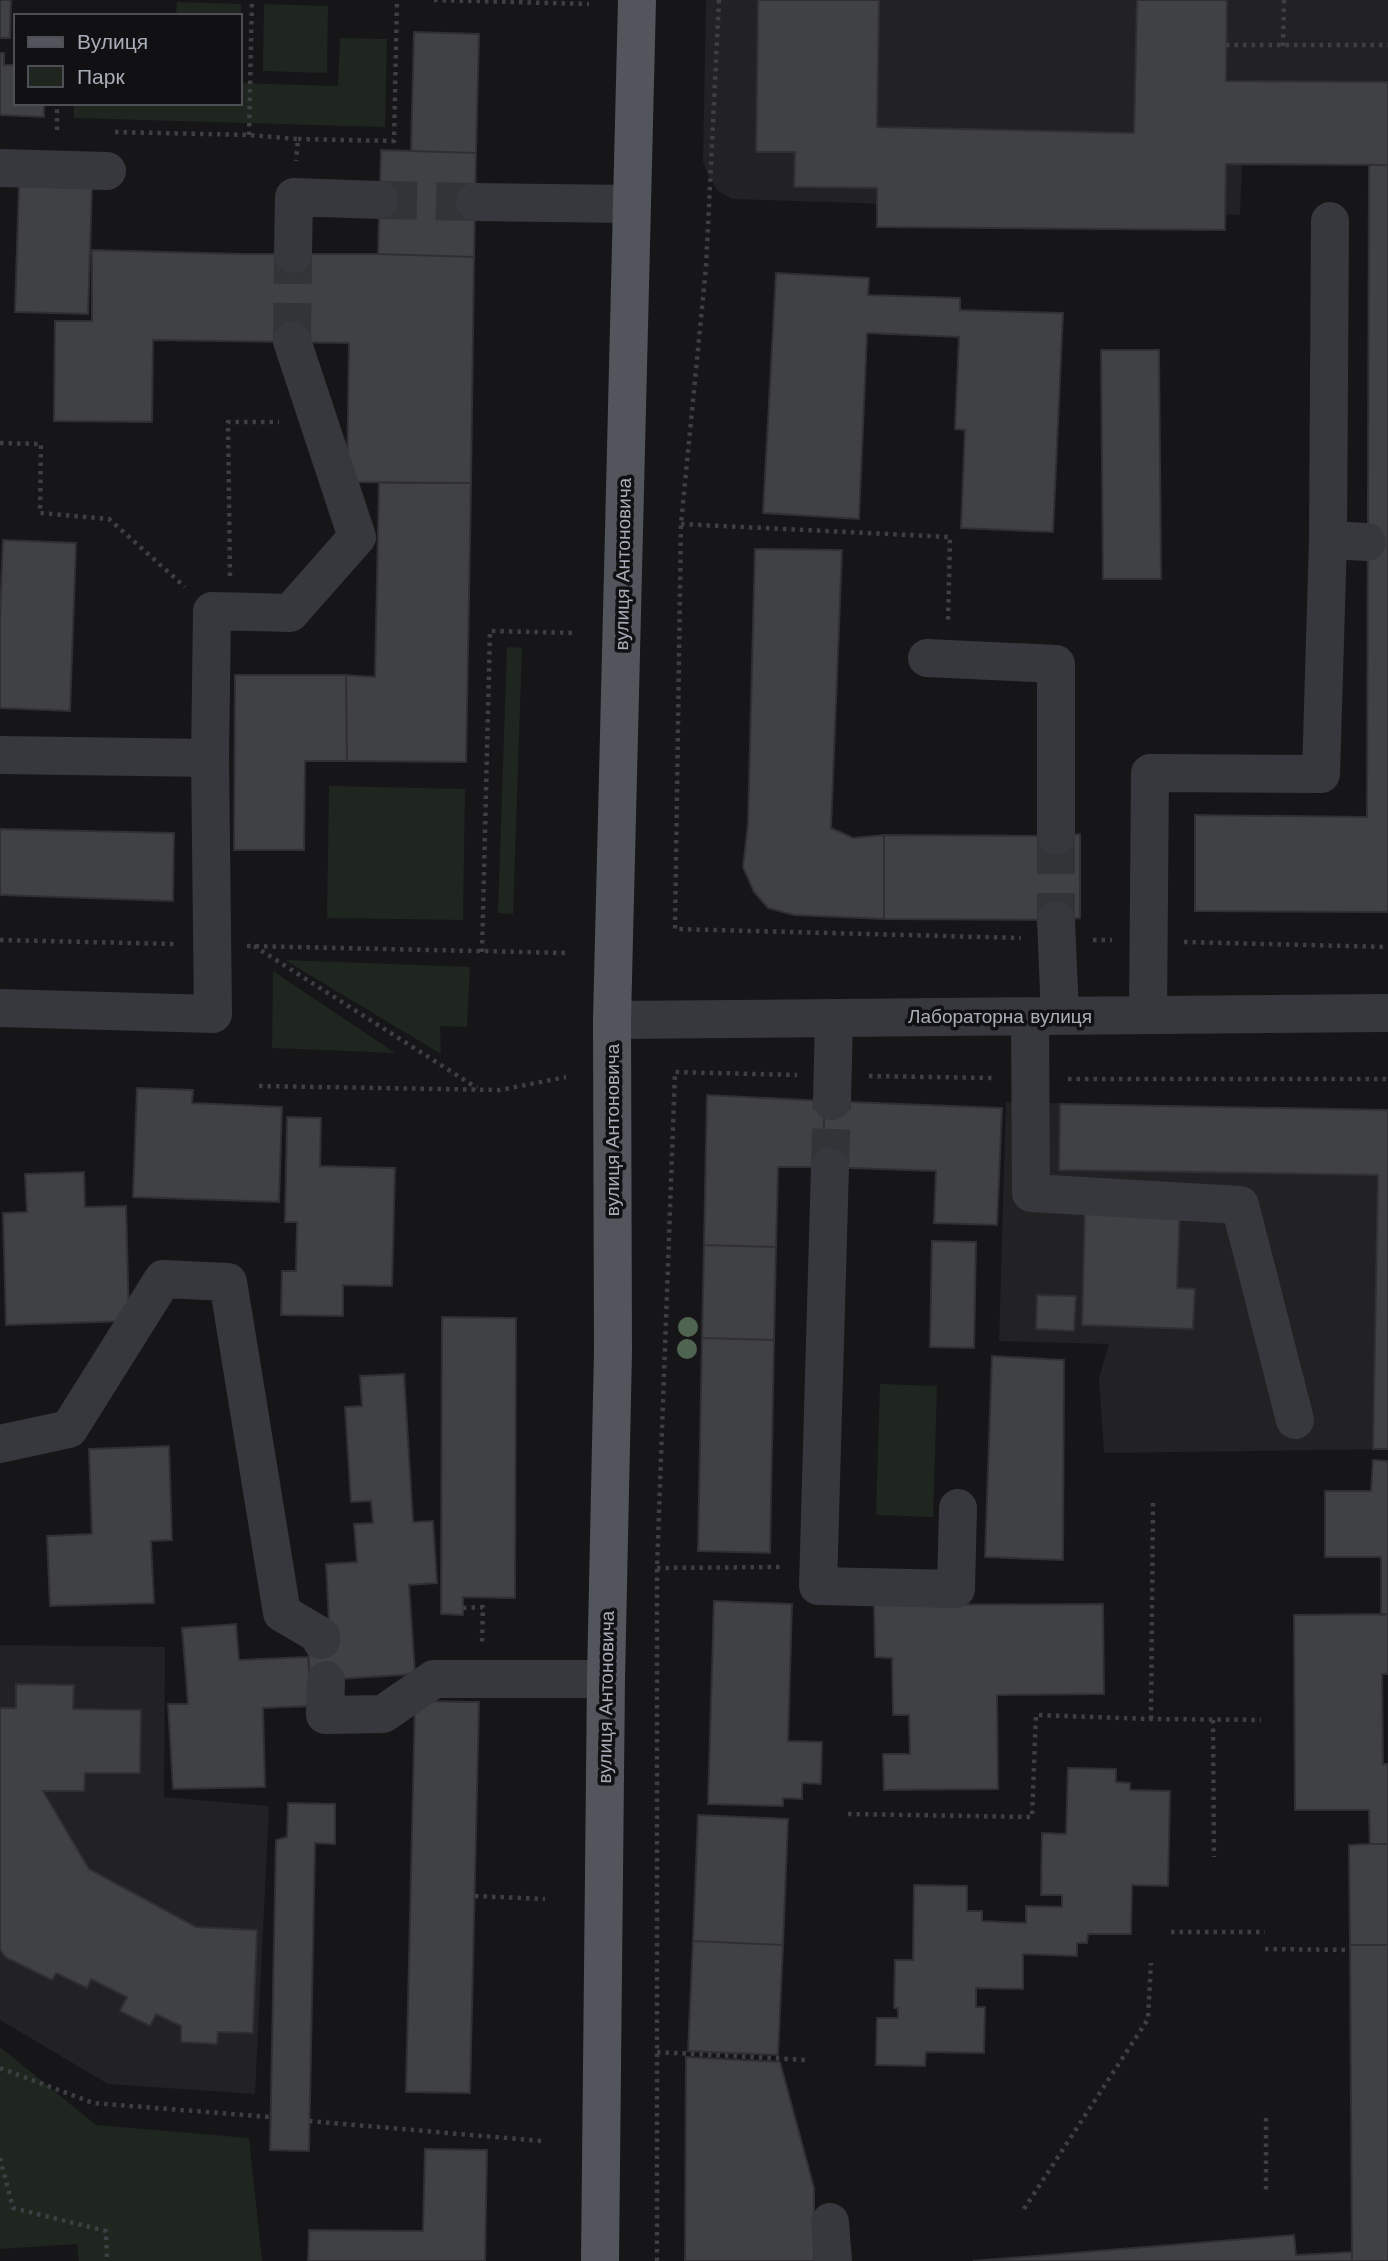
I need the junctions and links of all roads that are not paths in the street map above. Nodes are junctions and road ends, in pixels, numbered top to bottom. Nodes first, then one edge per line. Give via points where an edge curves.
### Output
1 (636, 0) edge
2 (0, 168) edge
3 (107, 171) dead end
4 (379, 200) tunnel mouth
5 (475, 202) tunnel mouth
6 (632, 204) junction
7 (1330, 221) dead end
8 (293, 254) tunnel mouth
9 (292, 341) tunnel mouth
10 (1328, 540) junction
11 (1367, 542) dead end
12 (937, 659) road end
13 (0, 755) edge
14 (210, 758) junction
15 (1056, 836) tunnel mouth
16 (1056, 920) tunnel mouth
17 (0, 1009) edge
18 (1388, 1013) edge
19 (1148, 1015) junction
20 (1045, 1016) junction
21 (834, 1018) junction
22 (612, 1020) junction
23 (833, 1088) tunnel mouth
24 (830, 1167) tunnel mouth
25 (1295, 1420) dead end
26 (0, 1444) edge
27 (958, 1507) dead end
28 (321, 1640) dead end
29 (606, 1679) junction
30 (326, 1680) dead end
31 (830, 2222) dead end
32 (600, 2261) edge
33 (833, 2261) edge

1 - 6 main road, вулиця Антоновича
2 - 3 street
4 - 8 street via 294,197
5 - 6 street
6 - 22 main road, вулиця Антоновича
7 - 10 street
9 - 14 street via 357,537 290,613 221,611
10 - 11 street
10 - 19 street via 1321,774 1150,773
12 - 15 street via 1056,664
13 - 14 street
14 - 17 street via 213,1014
16 - 20 street
18 - 19 street, Лабораторна вулиця
19 - 20 street, Лабораторна вулиця
20 - 21 street, Лабораторна вулиця
20 - 25 street via 1031,1079 1031,1193 1240,1205
21 - 22 street, Лабораторна вулиця
21 - 23 street
22 - 29 main road, вулиця Антоновича via 613,1351
24 - 27 street via 818,1586 956,1589
26 - 28 street via 69,1429 163,1279 228,1282 282,1613
29 - 30 street via 434,1679 383,1714 325,1714
29 - 32 main road, вулиця Антоновича
31 - 33 street

